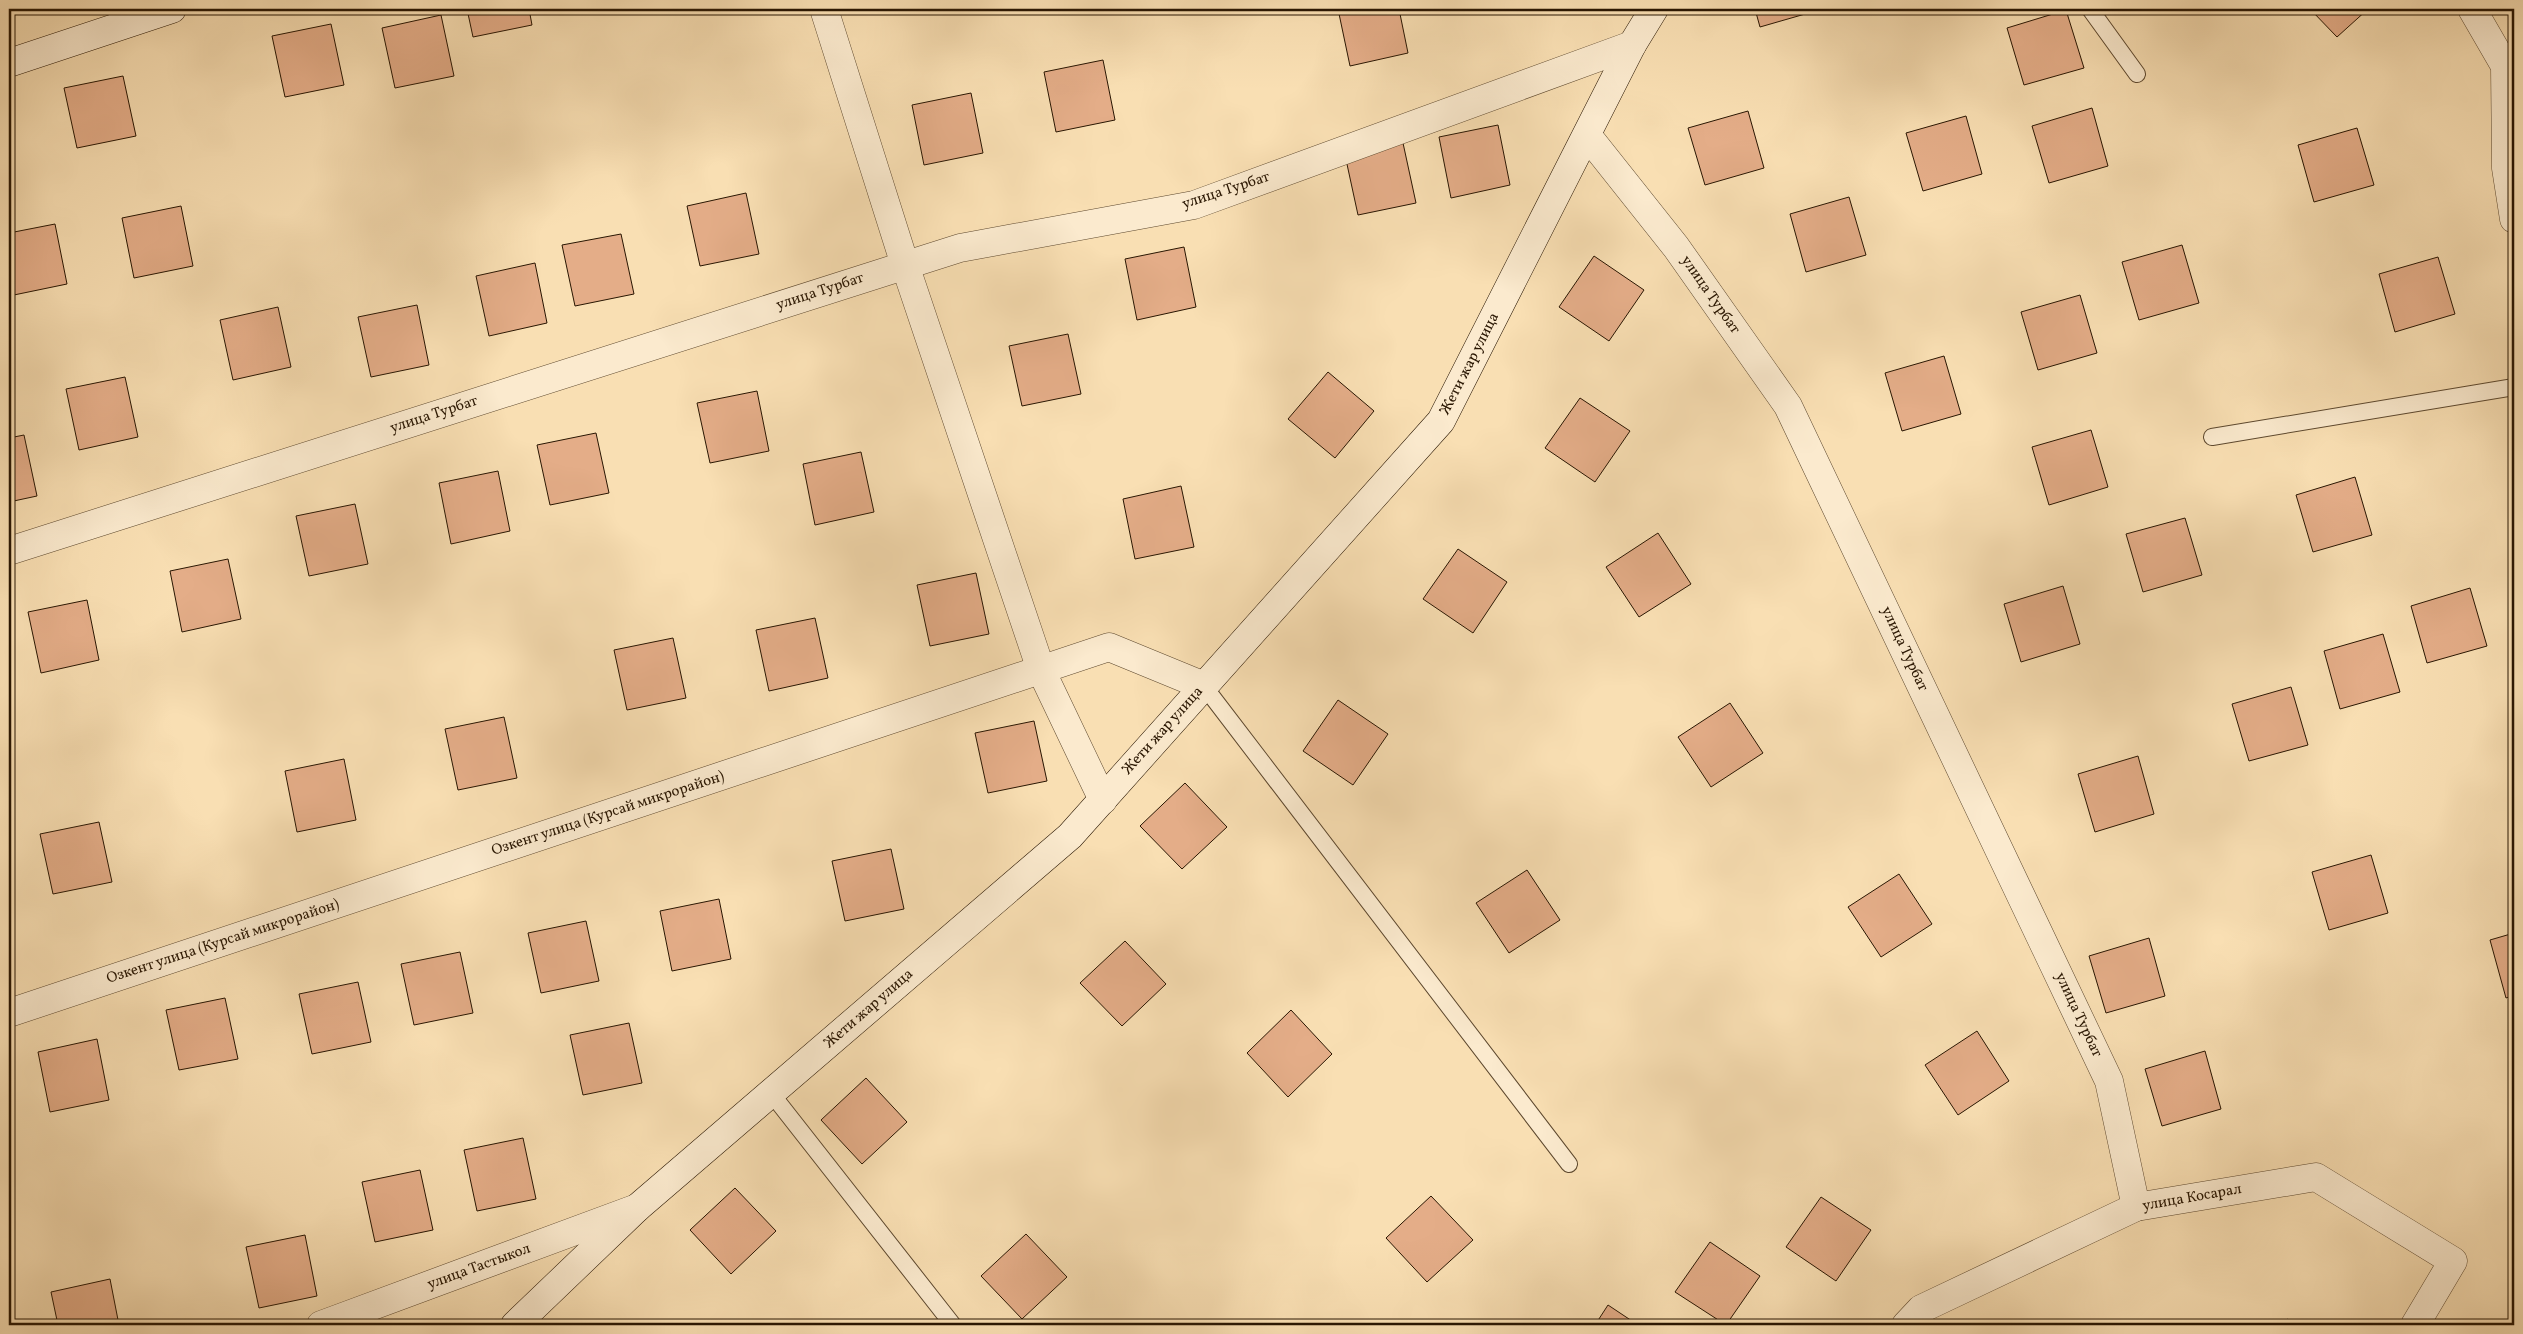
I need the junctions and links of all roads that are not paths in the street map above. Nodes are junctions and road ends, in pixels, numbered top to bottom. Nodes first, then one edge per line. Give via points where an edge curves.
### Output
1 (172, 9) edge
2 (824, 9) edge
3 (1654, 9) edge
4 (2090, 9) edge
5 (2472, 9) edge
6 (1632, 45) junction
7 (9, 63) edge
8 (2137, 74) dead end
9 (1587, 135) junction
10 (2514, 220) edge
11 (906, 265) junction
12 (2514, 386) edge
13 (2212, 437) dead end
14 (9, 551) edge
15 (1041, 670) junction
16 (1204, 686) junction
17 (1103, 800) junction
18 (9, 1013) edge
19 (771, 1093) junction
20 (1569, 1164) dead end
21 (637, 1208) junction
22 (2136, 1208) junction
23 (321, 1325) edge
24 (515, 1325) edge
25 (953, 1325) edge
26 (1906, 1325) edge
27 (2415, 1325) edge

1 - 7 street
2 - 11 street
3 - 6 street, Жети жар улица
4 - 8 lane
5 - 10 street via 2505,66 2506,168
6 - 9 street, Жети жар улица
6 - 11 street, улица Турбат via 1194,205 960,248
9 - 16 street, Жети жар улица via 1441,422
9 - 22 street, улица Турбат via 1676,248 1788,406 2109,1081
11 - 14 street, улица Турбат
11 - 15 street
12 - 13 lane
15 - 16 street, Озкент улица (Курсай микрорайон) via 1110,647
15 - 17 street
15 - 18 street, Озкент улица (Курсай микрорайон)
16 - 17 street, Жети жар улица
16 - 20 lane
17 - 19 street, Жети жар улица via 1070,836
19 - 21 street, Жети жар улица
19 - 25 lane
21 - 23 street, улица Тастыкол
21 - 24 street, Жети жар улица
22 - 26 street, улица Косарал via 1921,1309
22 - 27 street, улица Косарал via 2316,1177 2453,1261

